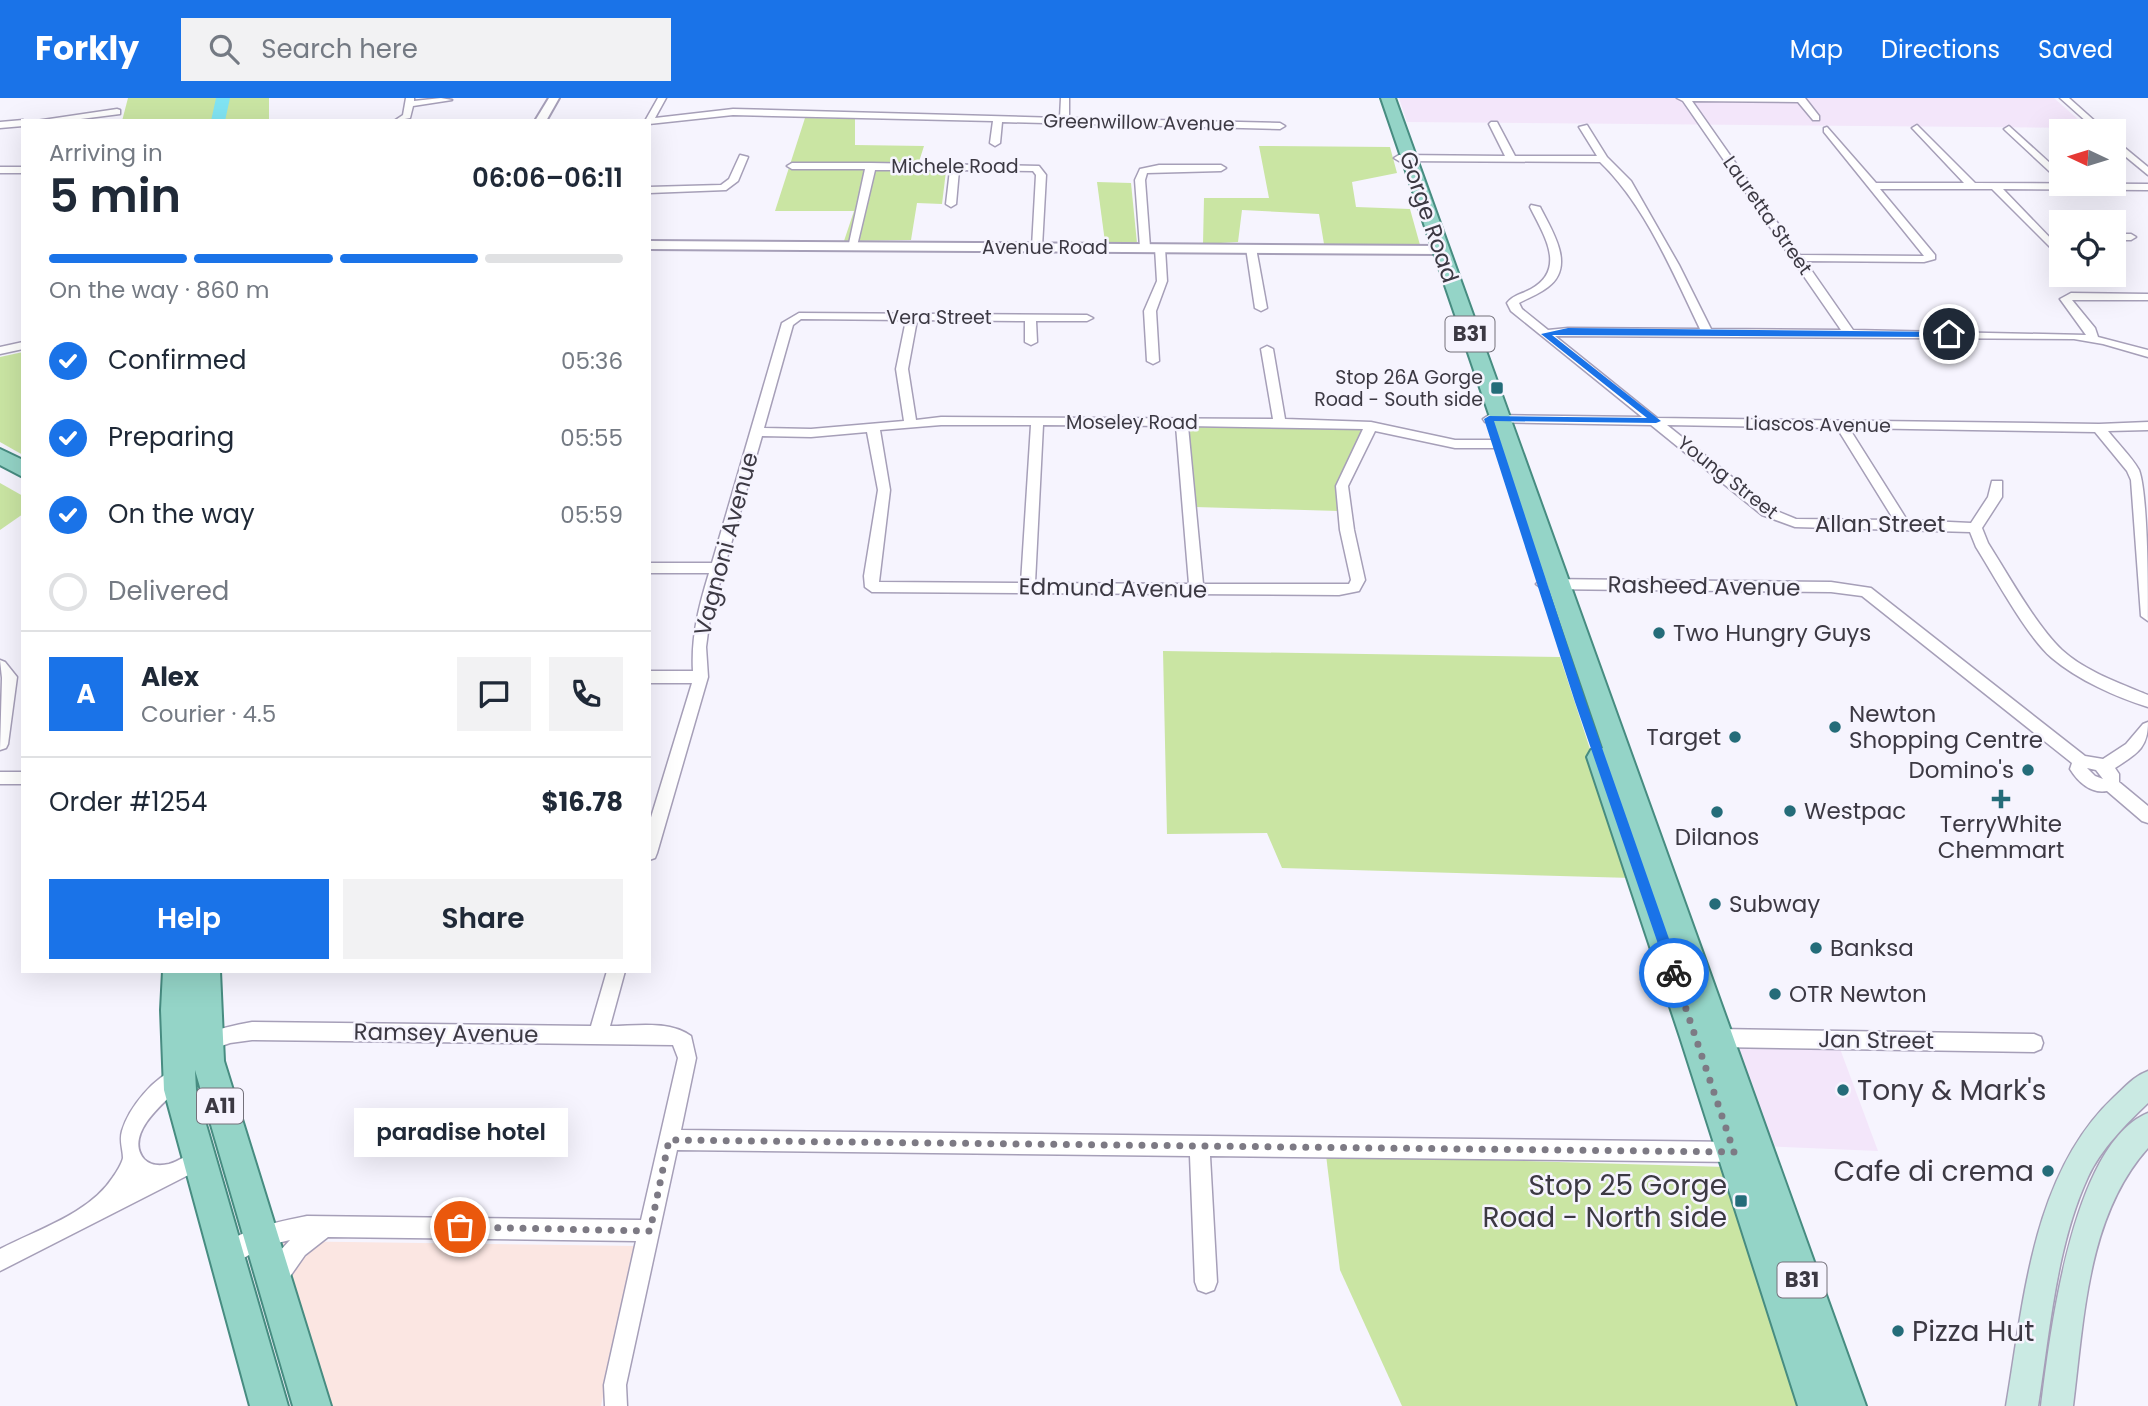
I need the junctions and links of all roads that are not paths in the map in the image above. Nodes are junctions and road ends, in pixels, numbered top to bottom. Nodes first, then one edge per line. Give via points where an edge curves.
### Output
1 (554, 98) edge
2 (662, 98) edge
3 (1065, 98) edge
4 (1380, 98) edge
5 (1388, 98) edge
6 (1681, 98) edge
7 (1686, 98) edge
8 (1800, 98) edge
9 (2064, 98) edge
10 (448, 100) dead end
11 (410, 101) edge
12 (117, 112) edge
13 (1816, 118) dead end
14 (57, 119) edge
15 (402, 119) edge
16 (541, 119) edge
17 (650, 119) edge
18 (998, 119) junction
19 (2088, 119) edge
20 (651, 121) edge
21 (1064, 121) junction
22 (21, 123) edge
23 (1494, 124) dead end
24 (0, 125) edge
25 (1280, 126) dead end
26 (1584, 127) dead end
27 (1917, 128) dead end
28 (2008, 129) dead end
29 (1827, 130) dead end
30 (995, 143) dead end
31 (2126, 153) edge
32 (743, 157) dead end
33 (1404, 158) junction
34 (1511, 158) junction
35 (1603, 159) junction
36 (792, 166) dead end
37 (871, 166) junction
38 (955, 166) junction
39 (1221, 168) dead end
40 (2049, 169) edge
41 (0, 170) edge
42 (21, 170) edge
43 (2148, 172) edge
44 (2049, 184) edge
45 (1874, 186) junction
46 (1972, 186) junction
47 (1994, 186) junction
48 (2126, 186) edge
49 (2148, 187) edge
50 (651, 190) edge
51 (951, 204) dead end
52 (1535, 206) dead end
53 (2043, 237) junction
54 (2049, 237) edge
55 (2126, 237) edge
56 (2131, 237) dead end
57 (2049, 243) edge
58 (651, 245) edge
59 (852, 246) junction
60 (1037, 247) junction
61 (1145, 247) junction
62 (1160, 247) junction
63 (1251, 248) junction
64 (1436, 250) junction
65 (1799, 258) junction
66 (2148, 297) edge
67 (1261, 308) dead end
68 (912, 317) junction
69 (1030, 317) junction
70 (1087, 318) dead end
71 (792, 319) joint
72 (1707, 332) junction
73 (1849, 333) junction
74 (1545, 334) junction
75 (2093, 338) junction
76 (1031, 342) dead end
77 (21, 346) edge
78 (1267, 349) dead end
79 (0, 351) edge
80 (2148, 354) edge
81 (1153, 361) dead end
82 (1494, 419) junction
83 (1037, 421) junction
84 (1656, 421) junction
85 (910, 423) junction
86 (1182, 423) junction
87 (1280, 423) junction
88 (1841, 425) junction
89 (1371, 426) junction
90 (2148, 426) edge
91 (873, 428) junction
92 (2099, 428) junction
93 (755, 432) junction
94 (1503, 444) junction
95 (0, 456) edge
96 (21, 469) edge
97 (0, 472) edge
98 (21, 484) edge
99 (1997, 484) dead end
100 (2143, 519) edge
101 (1785, 521) joint
102 (1903, 524) junction
103 (1975, 528) junction
104 (651, 568) edge
105 (717, 568) junction
106 (1550, 584) junction
107 (1028, 587) junction
108 (1196, 589) junction
109 (2148, 616) edge
110 (0, 666) edge
111 (651, 677) edge
112 (701, 677) junction
113 (2148, 701) edge
114 (2148, 728) edge
115 (0, 744) edge
116 (2082, 762) junction
117 (2103, 767) junction
118 (21, 778) edge
119 (1, 781) edge
120 (2110, 784) junction
121 (655, 812) edge
122 (2148, 816) edge
123 (651, 839) edge
124 (178, 973) edge
125 (205, 973) edge
126 (615, 973) edge
127 (598, 1035) junction
128 (1707, 1037) junction
129 (207, 1042) junction
130 (2034, 1043) dead end
131 (178, 1077) junction
132 (2148, 1084) edge
133 (216, 1093) junction
134 (2148, 1127) edge
135 (669, 1140) junction
136 (1200, 1146) junction
137 (1746, 1153) junction
138 (199, 1159) junction
139 (132, 1161) junction
140 (167, 1175) junction
141 (94, 1212) junction
142 (327, 1225) junction
143 (650, 1231) junction
144 (261, 1236) junction
145 (226, 1257) junction
146 (0, 1260) edge
147 (274, 1281) junction
148 (1206, 1282) dead end
149 (269, 1406) edge
150 (312, 1406) edge
151 (615, 1406) edge
152 (1817, 1406) edge
153 (1847, 1406) edge
154 (2022, 1406) edge
155 (2057, 1406) edge

1 - 16 street
2 - 17 street
3 - 21 street
4 - 33 main road, Gorge Road / B31
5 - 33 main road, Gorge Road / B31
6 - 7 street
7 - 8 street
7 - 65 street, Lauretta Street
8 - 13 street
9 - 19 street
10 - 11 street
11 - 15 street via 407,116
12 - 14 street
18 - 20 street, Greenwillow Avenue via 733,112
18 - 21 street, Greenwillow Avenue
18 - 30 street
21 - 25 street, Greenwillow Avenue
22 - 24 street
23 - 34 street
26 - 35 street
27 - 46 street
28 - 40 street
29 - 45 street
31 - 43 street
32 - 50 street via 733,181 723,188
33 - 34 street
33 - 64 main road, Gorge Road / B31
34 - 35 street
35 - 72 street via 1626,181
36 - 37 street, Michele Road
37 - 38 street, Michele Road
37 - 59 street
38 - 51 street
38 - 60 street, Michele Road via 1040,171
39 - 61 street via 1143,171
41 - 42 street
44 - 47 street
45 - 46 street
45 - 65 street via 1931,257
46 - 47 street
47 - 53 street
48 - 49 street
52 - 74 street, Young Street via 1555,249 1557,268 1544,289 1513,303
53 - 54 street
53 - 57 street
55 - 56 street
58 - 59 street, Avenue Road
59 - 60 street, Avenue Road
60 - 61 street, Avenue Road
61 - 62 street, Avenue Road
62 - 63 street, Avenue Road
62 - 81 street via 1162,281 1150,310
63 - 64 street, Avenue Road
63 - 67 street
64 - 82 main road, Gorge Road / B31
65 - 73 street, Lauretta Street
66 - 75 street via 2065,299
68 - 69 street, Vera Street
68 - 71 street, Vera Street
68 - 85 street via 902,369
69 - 70 street, Vera Street
69 - 76 street
71 - 93 street, Vagnoni Avenue via 784,331
72 - 73 street
72 - 74 street
73 - 75 street
74 - 84 street, Young Street
75 - 80 street
77 - 79 street
78 - 87 street
82 - 84 street, Liascos Avenue
82 - 94 main road, Gorge Road / B31
83 - 85 street, Moseley Road
83 - 86 street, Moseley Road
83 - 107 street
84 - 88 street, Liascos Avenue
84 - 101 street, Young Street via 1767,512
85 - 91 street, Moseley Road
86 - 87 street, Moseley Road
86 - 108 street
87 - 89 street, Moseley Road
88 - 92 street, Liascos Avenue
88 - 102 street
89 - 94 street, Moseley Road via 1455,444
89 - 108 street, Edmund Avenue via 1342,486 1358,580 1354,588
90 - 92 street, Liascos Avenue
91 - 93 street, Moseley Road
91 - 107 street, Edmund Avenue via 884,490 872,587
92 - 100 street via 2133,470
93 - 105 street, Vagnoni Avenue
94 - 106 main road, Gorge Road / B31
95 - 96 main road
97 - 98 main road
99 - 103 street via 1995,497
100 - 109 street
101 - 102 street, Allan Street
102 - 103 street, Allan Street
103 - 113 street via 1981,544 2057,654 2098,680
104 - 105 street
105 - 112 street, Vagnoni Avenue via 700,631
106 - 116 street, Rasheed Avenue via 1831,587 1866,592
106 - 128 main road, Gorge Road / B31
107 - 108 street, Edmund Avenue
110 - 115 street via 10,677
111 - 112 street
112 - 121 street, Vagnoni Avenue
114 - 117 street via 2132,748
116 - 117 street
116 - 120 street via 2078,769 2083,777 2096,784
117 - 120 street via 2110,774
118 - 119 street
120 - 122 street
121 - 123 street, Vagnoni Avenue
124 - 131 main road, A11
125 - 129 main road, A11
126 - 127 street
127 - 129 street, Ramsey Avenue via 252,1031
127 - 135 street, Ramsey Avenue via 667,1035 684,1042 687,1058
128 - 130 street, Jan Street
128 - 137 main road, Gorge Road / B31
129 - 133 main road, A11
131 - 133 main road
131 - 138 main road, A11
131 - 139 street via 136,1120 129,1140
132 - 154 main road via 2110,1120 2076,1168 2047,1255
133 - 144 main road, A11
134 - 155 main road via 2115,1166 2101,1194 2078,1271
135 - 136 street
135 - 143 street
136 - 137 street
136 - 148 street
137 - 152 main road, Gorge Road / B31
137 - 153 main road, Gorge Road / B31
138 - 140 street
138 - 145 main road, A11
139 - 140 street via 148,1172
139 - 141 street via 120,1185
140 - 141 street
141 - 146 street
142 - 143 street
142 - 144 street
142 - 147 street via 297,1245
143 - 151 street via 615,1385
144 - 145 street
144 - 147 main road, A11
145 - 149 main road, A11
147 - 150 main road, A11

